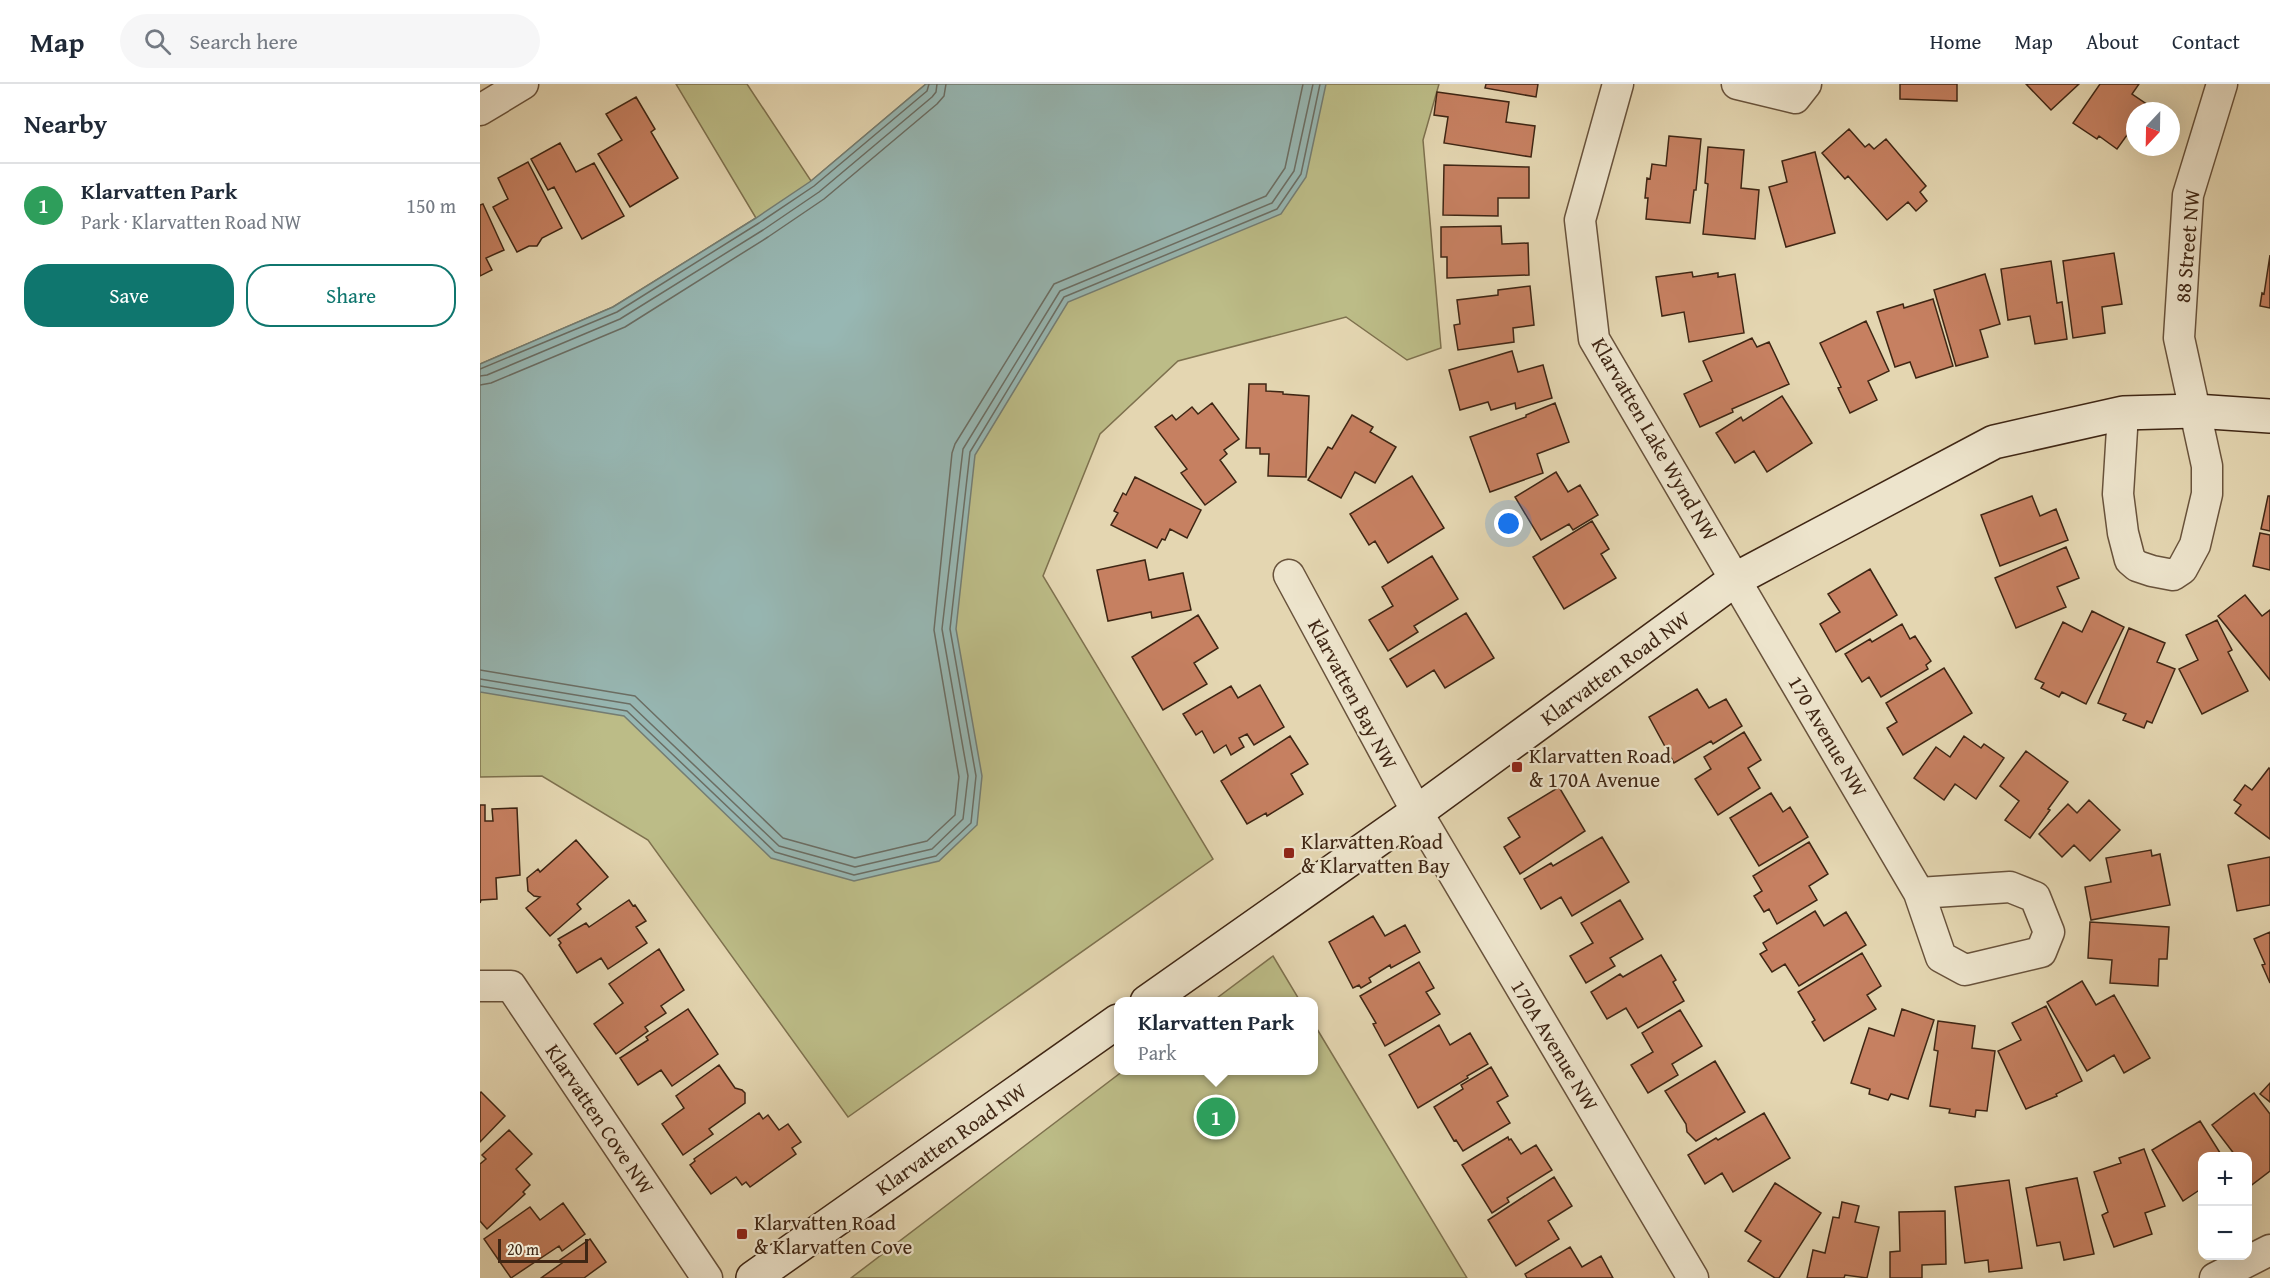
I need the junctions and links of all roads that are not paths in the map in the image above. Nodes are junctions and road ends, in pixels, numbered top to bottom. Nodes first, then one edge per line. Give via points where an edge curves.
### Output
1 (523, 84) edge
2 (1618, 84) edge
3 (1737, 84) edge
4 (1806, 84) edge
5 (2222, 84) edge
6 (480, 110) edge
7 (2195, 411) junction
8 (2123, 413) junction
9 (2270, 416) edge
10 (1289, 575) dead end
11 (1736, 579) junction
12 (1416, 812) junction
13 (1919, 893) dead end
14 (480, 986) edge
15 (1154, 997) edge
16 (1114, 1025) edge
17 (2270, 1250) edge
18 (707, 1278) edge
19 (753, 1278) edge
20 (1693, 1278) edge
21 (2216, 1278) edge

1 - 6 street
2 - 11 street, Klarvatten Lake Wynd NW via 1580,220 1594,339
3 - 4 street via 1795,98
5 - 7 street, 88 Street NW via 2187,207 2179,338
7 - 8 street, Klarvatten Road NW
7 - 8 street via 2207,466 2207,494 2195,545 2182,570 2173,575 2137,566 2130,560 2118,494
7 - 9 street, Klarvatten Road NW
8 - 11 street, Klarvatten Road NW via 1994,442
10 - 12 street, Klarvatten Bay NW
11 - 12 street, Klarvatten Road NW
11 - 13 street, 170 Avenue NW
12 - 15 street, Klarvatten Road NW
12 - 20 street, 170A Avenue NW
14 - 18 street, Klarvatten Cove NW via 511,986
16 - 19 street, Klarvatten Road NW
17 - 21 street

